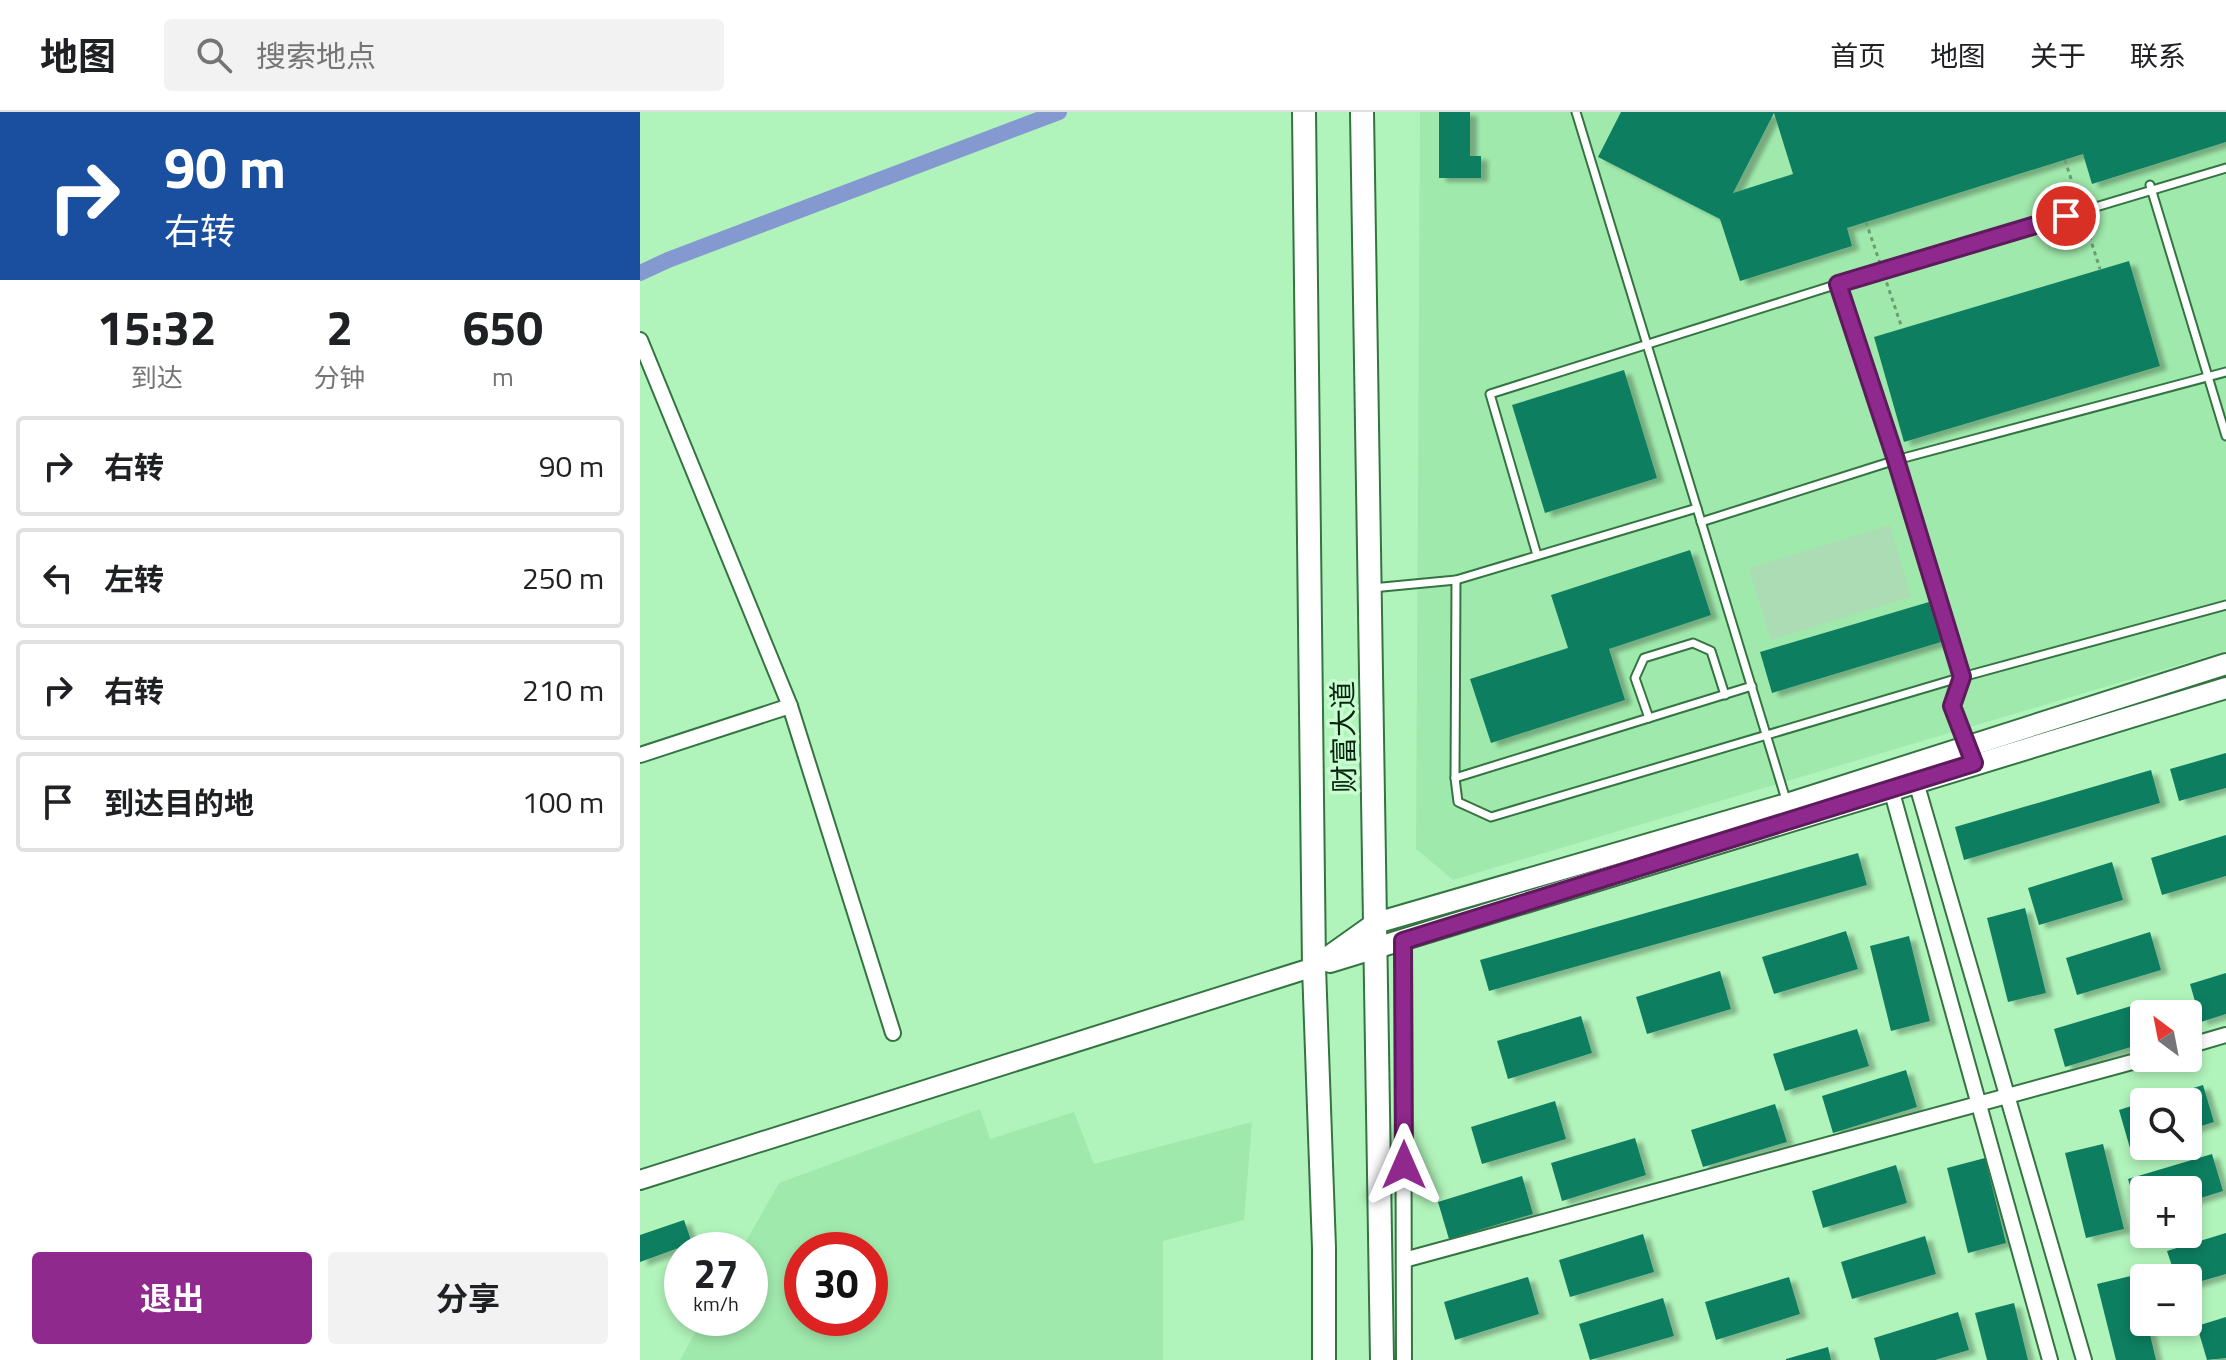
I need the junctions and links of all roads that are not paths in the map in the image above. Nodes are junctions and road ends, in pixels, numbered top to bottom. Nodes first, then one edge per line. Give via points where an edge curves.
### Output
1 (1304, 112) edge
2 (1362, 112) edge
3 (1576, 112) edge
4 (2226, 168) edge
5 (2151, 188) junction
6 (1838, 284) junction
7 (640, 340) edge
8 (1646, 344) junction
9 (2226, 372) edge
10 (2208, 378) junction
11 (2226, 436) edge
12 (1896, 460) junction
13 (1697, 508) junction
14 (1701, 522) junction
15 (1537, 555) junction
16 (1456, 580) junction
17 (1370, 589) junction
18 (2226, 605) edge
19 (2226, 664) edge
20 (1962, 677) junction
21 (1752, 686) junction
22 (2226, 688) edge
23 (1725, 695) junction
24 (790, 706) junction
25 (1649, 718) junction
26 (1767, 735) junction
27 (640, 755) edge
28 (1970, 755) junction
29 (1455, 778) junction
30 (1916, 782) junction
31 (1891, 789) junction
32 (1789, 812) junction
33 (1376, 923) junction
34 (1403, 941) junction
35 (1374, 950) junction
36 (1314, 967) junction
37 (893, 1033) dead end
38 (2226, 1035) edge
39 (2202, 1042) edge
40 (2130, 1063) edge
41 (2007, 1098) junction
42 (1977, 1106) junction
43 (640, 1180) edge
44 (1404, 1260) junction
45 (1324, 1360) edge
46 (1382, 1360) edge
47 (1404, 1360) edge
48 (2050, 1360) edge
49 (2084, 1360) edge

1 - 36 main road, 财富大道
2 - 17 main road, 财富大道
3 - 8 lane
4 - 5 lane
5 - 6 lane
5 - 10 lane
6 - 8 lane
6 - 12 lane
7 - 24 street
8 - 13 lane
8 - 15 lane via 1490,394
9 - 10 lane
10 - 11 lane
10 - 12 lane
12 - 14 lane
12 - 20 lane
13 - 14 lane
13 - 15 lane
14 - 21 lane
15 - 16 lane
16 - 17 lane
16 - 29 lane
17 - 33 main road, 财富大道
18 - 20 lane
19 - 28 main road
20 - 26 lane
20 - 28 lane via 1952,706
21 - 23 lane
21 - 26 lane
22 - 28 main road
23 - 25 lane
23 - 25 lane via 1711,651 1693,643 1644,658 1635,678
24 - 27 street
24 - 37 street
25 - 29 lane
26 - 29 lane via 1491,817 1458,802
26 - 32 lane
28 - 30 main road
28 - 32 main road
30 - 31 main road
30 - 41 street
31 - 32 main road
31 - 42 street
32 - 33 main road
32 - 34 main road
33 - 35 main road, 财富大道
33 - 36 main road
34 - 35 main road
34 - 44 street
35 - 36 main road
35 - 46 main road, 财富大道
36 - 43 street
36 - 45 main road, 财富大道
38 - 39 street
40 - 41 street
41 - 42 street
41 - 49 street
42 - 44 street
42 - 48 street
44 - 47 street

